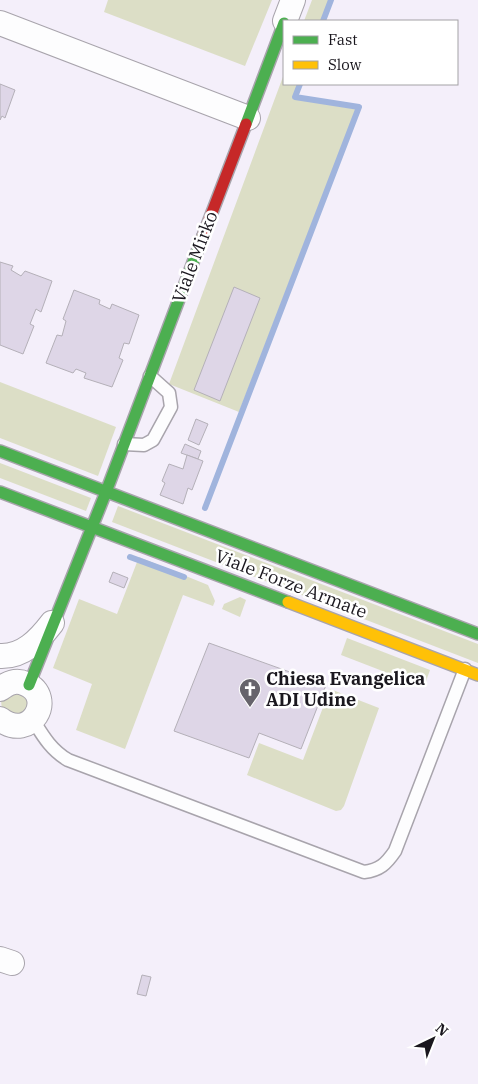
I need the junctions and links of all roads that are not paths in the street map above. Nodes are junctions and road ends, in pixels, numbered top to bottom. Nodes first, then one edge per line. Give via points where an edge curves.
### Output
1 (293, 0) edge
2 (286, 20) edge
3 (0, 23) edge
4 (283, 27) edge
5 (248, 118) junction
6 (150, 376) junction
7 (124, 444) junction
8 (0, 451) edge
9 (0, 492) edge
10 (106, 492) junction
11 (92, 527) junction
12 (56, 618) junction
13 (478, 634) edge
14 (0, 656) edge
15 (465, 669) junction
16 (478, 674) edge
17 (29, 685) junction
18 (0, 689) edge
19 (0, 720) edge
20 (33, 720) junction

1 - 2 street, Viale Mirko
3 - 5 street
4 - 5 street, Viale Mirko
5 - 6 street, Viale Mirko
6 - 7 street, Viale Mirko
6 - 7 lane via 169,394 171,407 150,443
7 - 10 street, Viale Mirko
8 - 10 street, Viale Forze Armate
9 - 11 street, Viale Forze Armate
10 - 11 street
10 - 13 street, Viale Forze Armate
11 - 12 street
11 - 15 street, Viale Forze Armate
12 - 14 street via 34,644 14,654
12 - 17 street
15 - 16 street, Viale Forze Armate
15 - 20 lane via 395,851 386,864 375,871 364,872 68,760 50,746
17 - 18 street via 14,682
17 - 20 street via 38,695 39,702
19 - 20 street via 20,727

